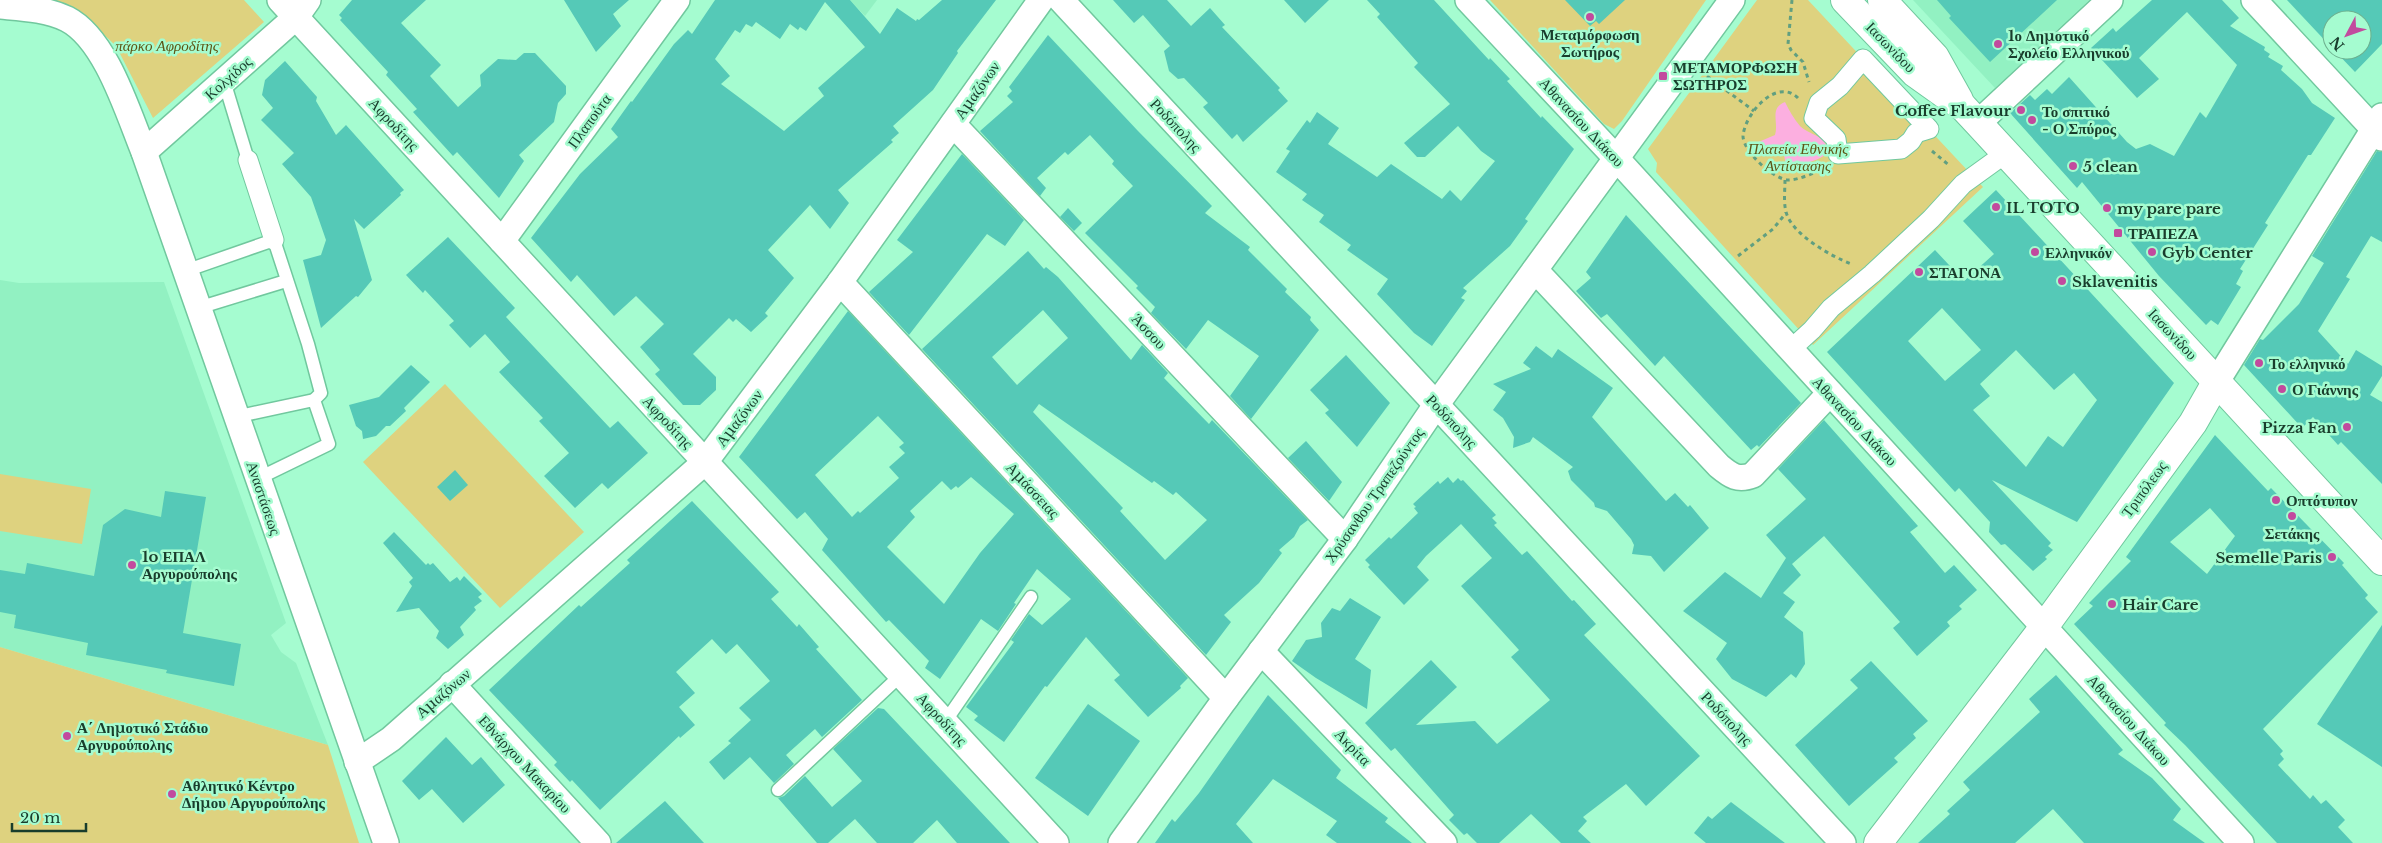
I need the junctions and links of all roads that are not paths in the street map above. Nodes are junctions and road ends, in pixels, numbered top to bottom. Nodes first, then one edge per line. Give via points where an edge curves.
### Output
1 (677, 0) edge
2 (1041, 0) edge
3 (1061, 0) edge
4 (1468, 0) edge
5 (1732, 0) edge
6 (1845, 0) edge
7 (1882, 0) edge
8 (2110, 0) edge
9 (2254, 0) edge
10 (0, 6) edge
11 (295, 6) edge
12 (224, 81) junction
13 (1971, 115) junction
14 (953, 124) junction
15 (2379, 128) edge
16 (144, 152) junction
17 (2006, 153) junction
18 (1838, 154) joint
19 (1617, 159) junction
20 (248, 160) joint
21 (274, 240) junction
22 (502, 241) junction
23 (1535, 270) junction
24 (185, 271) junction
25 (286, 281) junction
26 (840, 282) junction
27 (198, 308) junction
28 (1790, 350) junction
29 (2217, 381) junction
30 (1830, 393) junction
31 (314, 400) junction
32 (1436, 405) junction
33 (235, 417) junction
34 (705, 462) junction
35 (257, 479) junction
36 (1345, 539) junction
37 (2382, 561) edge
38 (1031, 597) dead end
39 (2044, 627) junction
40 (1261, 651) junction
41 (901, 675) junction
42 (452, 684) junction
43 (1226, 698) junction
44 (945, 722) junction
45 (357, 762) junction
46 (778, 790) dead end
47 (386, 843) edge
48 (598, 843) edge
49 (1056, 843) edge
50 (1121, 843) edge
51 (1444, 843) edge
52 (1843, 843) edge
53 (1878, 843) edge
54 (2242, 843) edge

1 - 22 street, Πλαπούτα
2 - 14 street, Αμαζόνων
3 - 32 street, Ροδόπολης
4 - 19 street, Αθανασίου Διάκου
5 - 19 street, Χρύσανθου Τραπεζούντος
6 - 13 street, Ιασωνίδου via 1915,73
7 - 13 street, Ιασωνίδου via 1935,58
8 - 13 street
9 - 15 street
10 - 16 street, Αναστάσεως via 45,11 68,19 87,35 103,54
11 - 12 street, Κολχίδος
11 - 22 street, Αφροδίτης
12 - 16 street, Κολχίδος
12 - 20 lane
13 - 17 street, Ιασωνίδου
14 - 26 street, Αμαζόνων
14 - 36 street, Άσσου
15 - 29 street, Τριπόλεως
16 - 24 street, Αναστάσεως
17 - 28 street via 1963,184 1931,219 1831,308
17 - 29 street, Ιασωνίδου
18 - 18 street via 1901,149 1921,130 1929,129 1862,59 1840,86 1819,103 1814,118 1836,139
19 - 23 street, Χρύσανθου Τραπεζούντος
19 - 28 street, Αθανασίου Διάκου
20 - 21 street
21 - 24 lane
21 - 25 lane
22 - 34 street, Αφροδίτης
23 - 30 street via 1719,466 1733,477 1744,479 1753,475
23 - 32 street, Χρύσανθου Τραπεζούντος
24 - 27 street, Αναστάσεως
25 - 27 lane
25 - 31 lane via 321,393
26 - 34 street, Αμαζόνων
26 - 43 street, Αμάσσειας
27 - 33 street, Αναστάσεως
28 - 30 street, Αθανασίου Διάκου
29 - 37 street, Ιασωνίδου
29 - 39 street, Τριπόλεως via 2193,423
30 - 39 street, Αθανασίου Διάκου
31 - 33 lane
31 - 35 lane via 329,444
32 - 36 street, Χρύσανθου Τραπεζούντος
32 - 52 street, Ροδόπολης
33 - 35 street, Αναστάσεως
34 - 41 street, Αφροδίτης
34 - 42 street, Αμαζόνων
35 - 45 street, Αναστάσεως
36 - 40 street, Χρύσανθου Τραπεζούντος
38 - 44 lane
39 - 53 street, Τριπόλεως
39 - 54 street, Αθανασίου Διάκου
40 - 43 street, Χρύσανθου Τραπεζούντος
40 - 51 street, Ακρίτα
41 - 44 street, Αφροδίτης
41 - 46 lane
42 - 45 street, Αμαζόνων via 391,739
42 - 48 street, Εθνάρχου Μακαρίου
43 - 50 street, Χρύσανθου Τραπεζούντος
44 - 49 street, Αφροδίτης
45 - 47 street, Αναστάσεως

